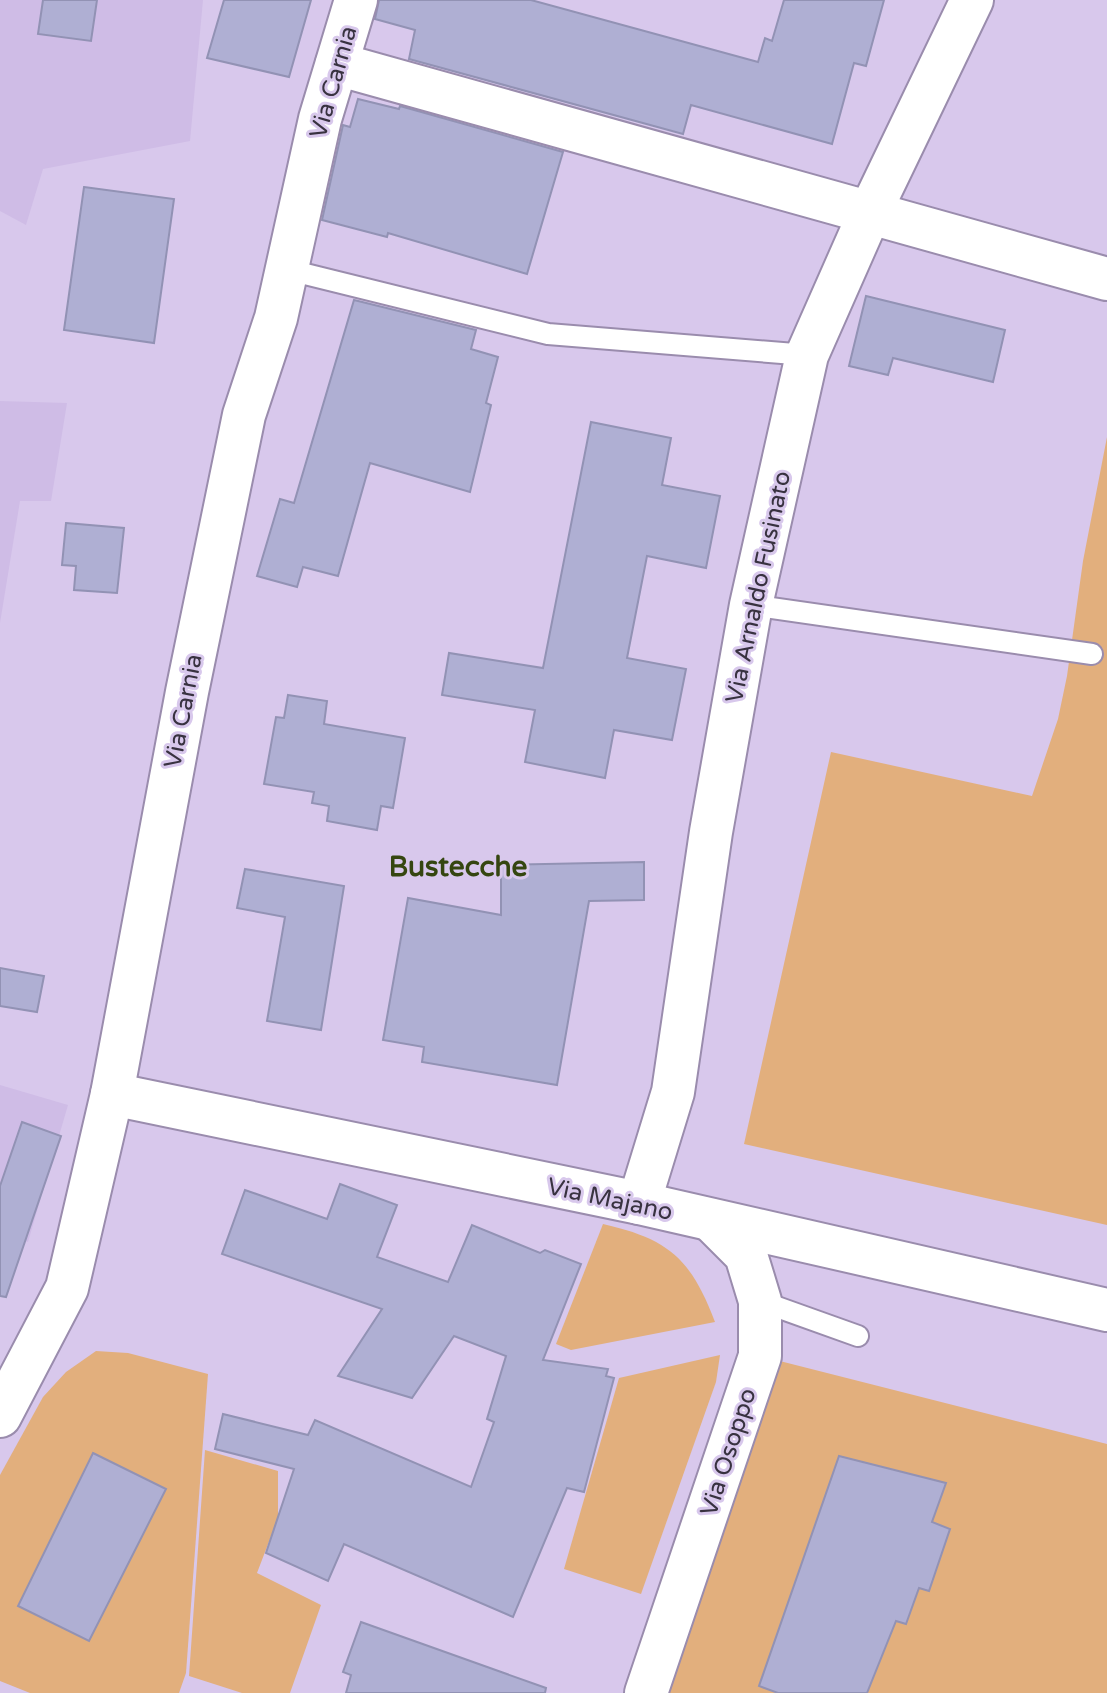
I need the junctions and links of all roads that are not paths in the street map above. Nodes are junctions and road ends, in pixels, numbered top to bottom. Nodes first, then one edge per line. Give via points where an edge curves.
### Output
1 (356, 0) edge
2 (972, 0) edge
3 (337, 64) junction
4 (871, 210) junction
5 (289, 270) junction
6 (1107, 279) edge
7 (807, 355) junction
8 (751, 605) junction
9 (1092, 654) dead end
10 (112, 1094) junction
11 (639, 1203) junction
12 (711, 1220) junction
13 (760, 1301) junction
14 (1107, 1310) edge
15 (858, 1336) dead end
16 (0, 1416) edge
17 (646, 1693) edge

1 - 3 street, Via Carnia
2 - 4 street, Via Arnaldo Fusinato
3 - 4 street
3 - 5 street, Via Carnia via 320,119
4 - 6 street
4 - 7 street, Via Arnaldo Fusinato
5 - 7 lane via 548,334
5 - 10 street, Via Carnia via 244,415
7 - 8 street, Via Arnaldo Fusinato
8 - 9 lane
8 - 11 street, Via Arnaldo Fusinato via 673,1092
10 - 11 street, Via Majano
10 - 16 street, Via Carnia via 67,1288
11 - 12 street, Via Majano
12 - 13 street, Via Osoppo via 746,1255
12 - 14 street, Via Majano
13 - 15 lane
13 - 17 street, Via Osoppo via 760,1356

